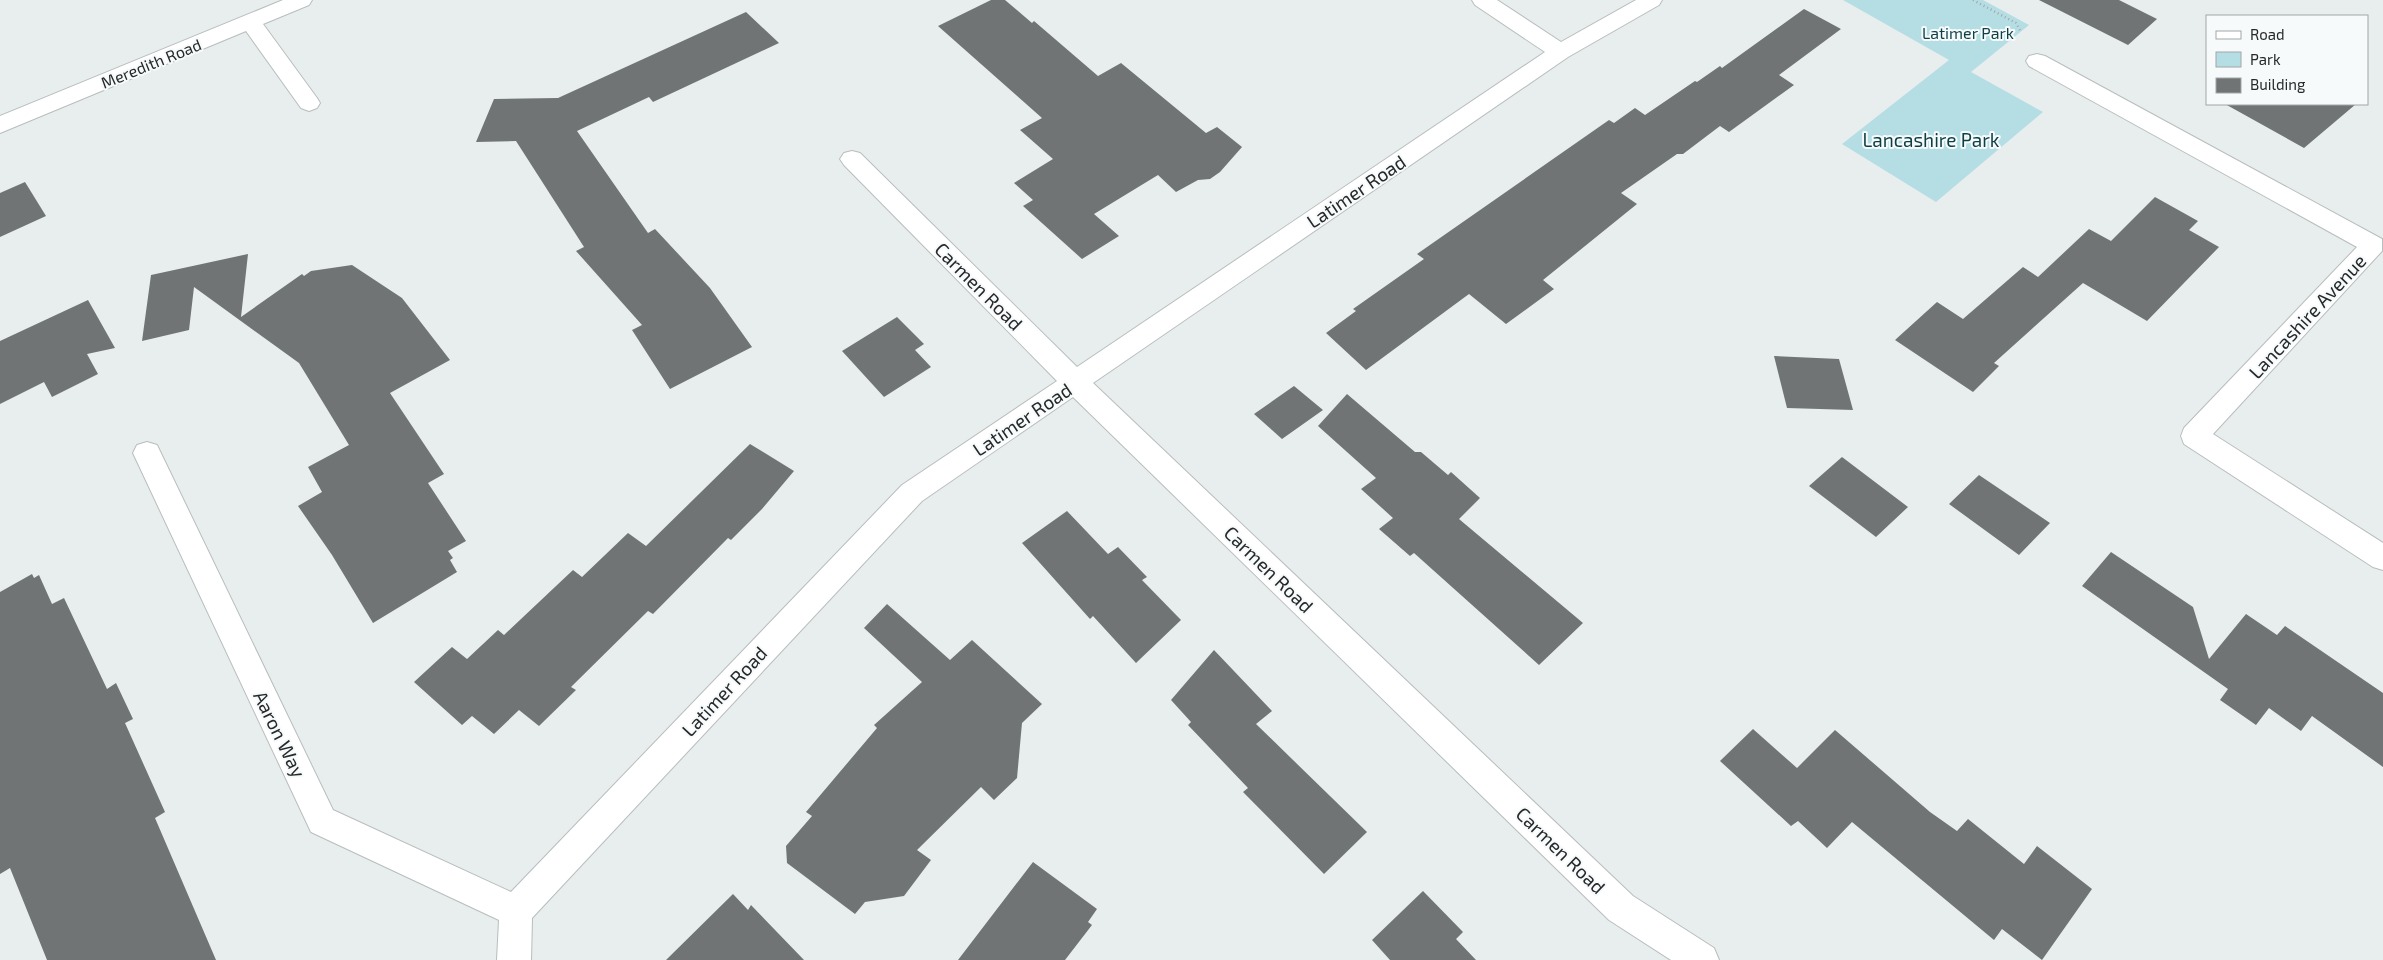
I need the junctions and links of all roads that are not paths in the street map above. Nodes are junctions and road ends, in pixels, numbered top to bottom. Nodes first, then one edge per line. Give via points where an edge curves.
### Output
1 (302, 0) edge
2 (1482, 0) edge
3 (1652, 0) edge
4 (250, 22) junction
5 (1560, 52) junction
6 (2037, 61) road end
7 (309, 103) dead end
8 (0, 125) edge
9 (852, 159) dead end
10 (2378, 240) edge
11 (1076, 382) junction
12 (147, 453) dead end
13 (2383, 558) edge
14 (516, 911) junction
15 (514, 960) edge
16 (1702, 960) edge

1 - 4 street, Meredith Road
2 - 5 street
3 - 5 street, Latimer Road
4 - 7 street
4 - 8 street, Meredith Road
5 - 11 street, Latimer Road
6 - 10 street, Lancashire Avenue
9 - 11 street, Carmen Road
10 - 13 street, Lancashire Avenue via 2194,436
11 - 14 street, Latimer Road via 912,493
11 - 16 street, Carmen Road via 1621,908
12 - 14 street, Aaron Way via 322,821
14 - 15 street

